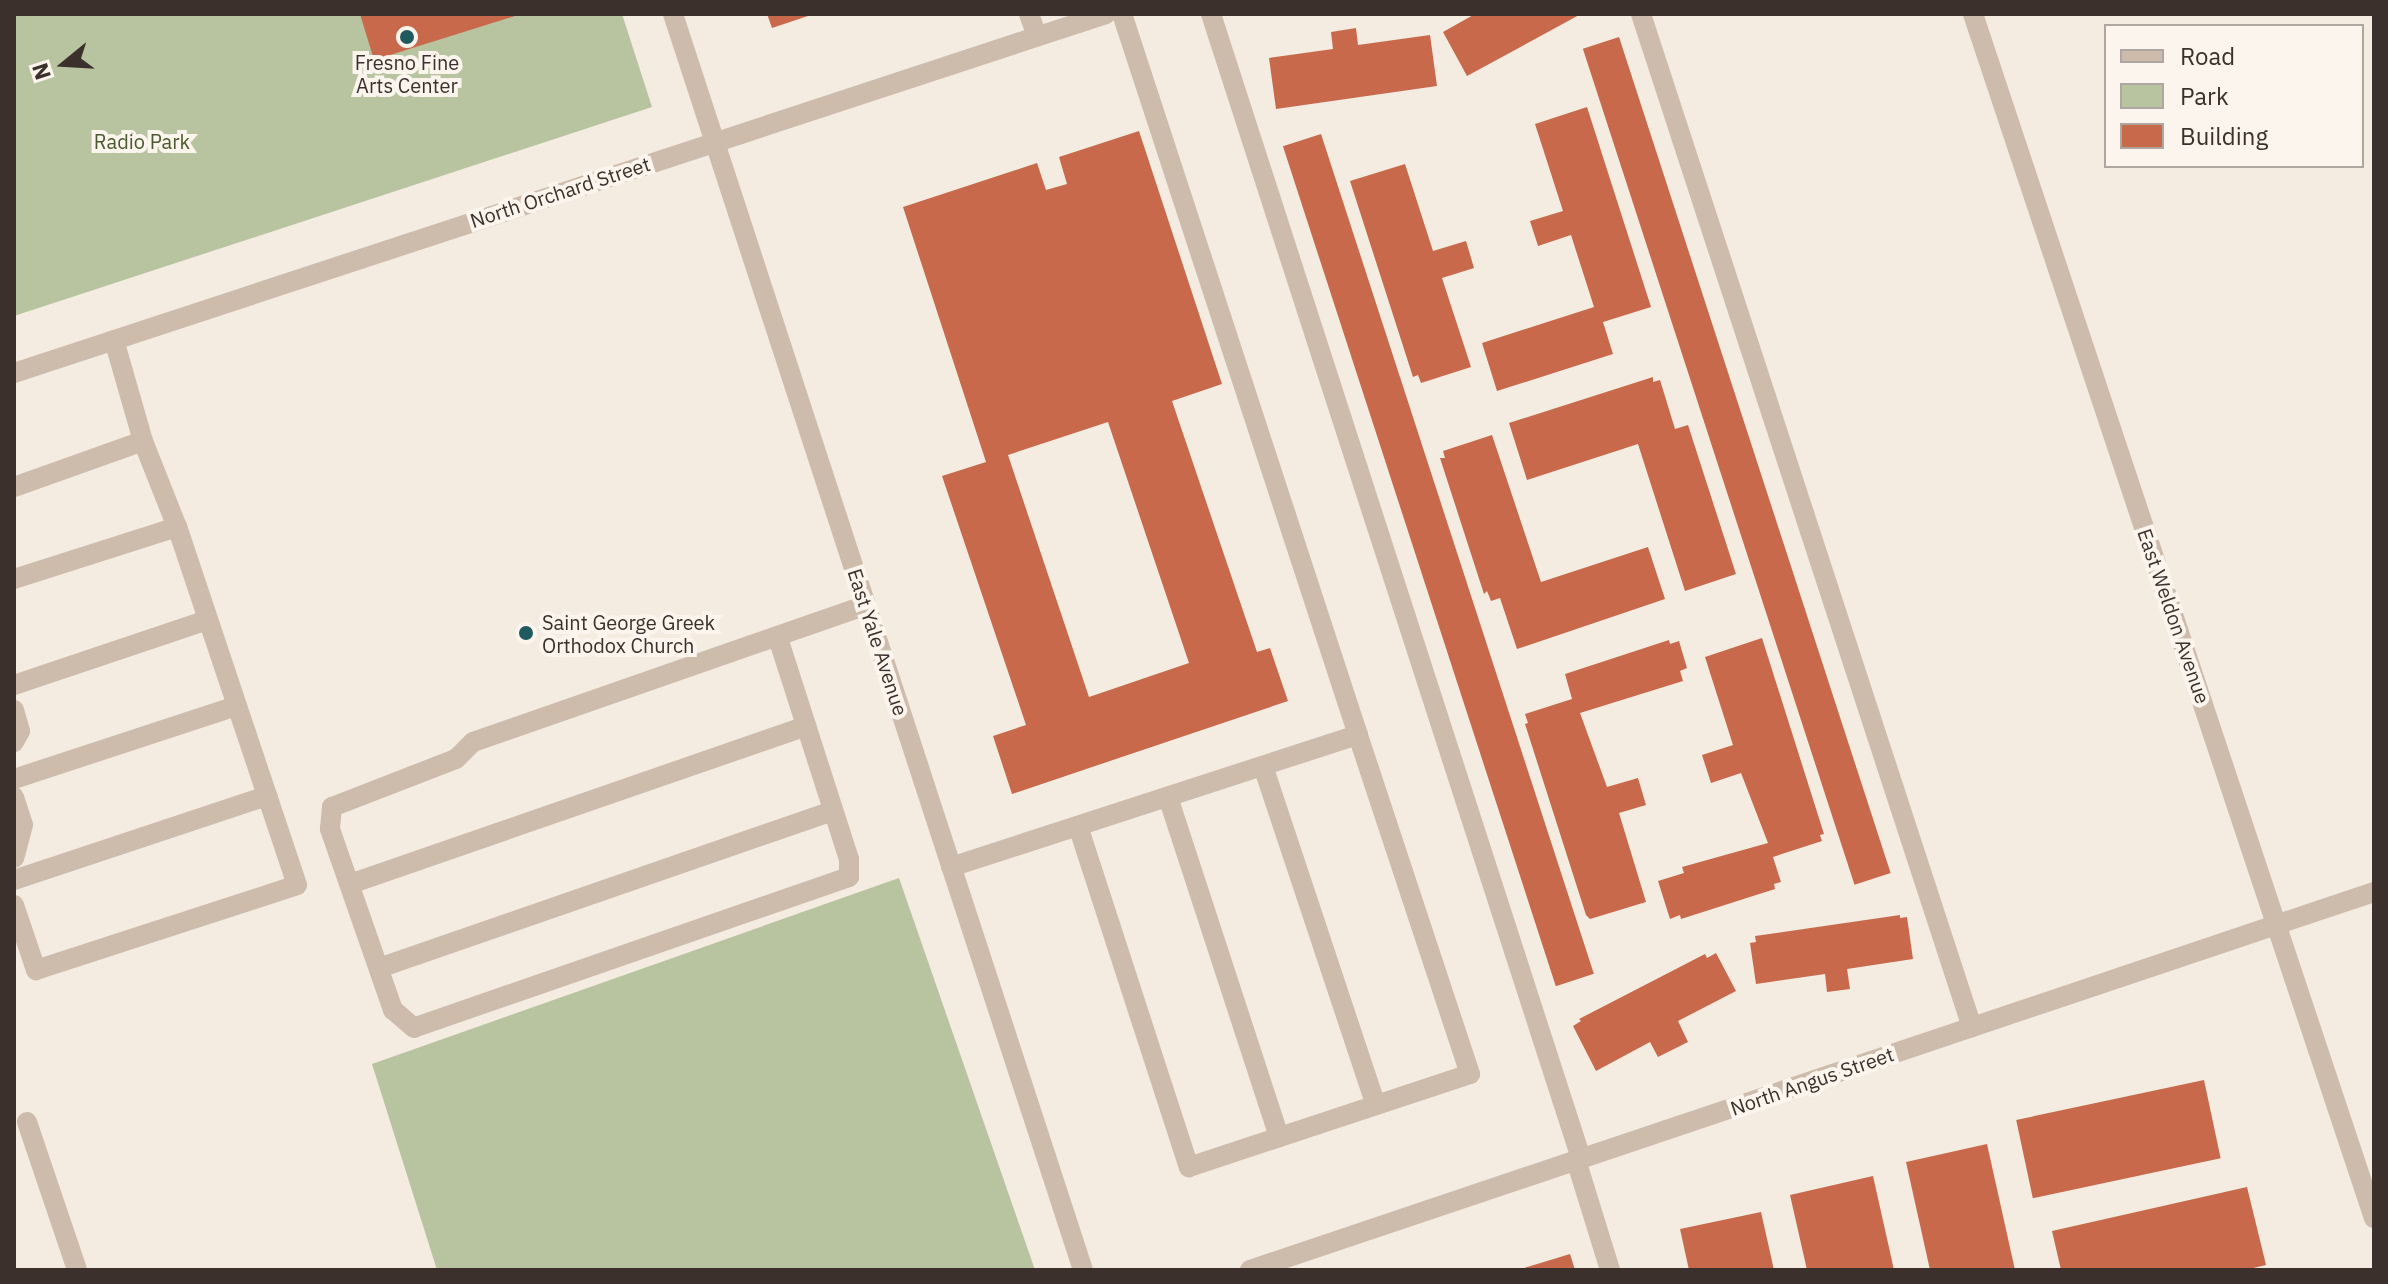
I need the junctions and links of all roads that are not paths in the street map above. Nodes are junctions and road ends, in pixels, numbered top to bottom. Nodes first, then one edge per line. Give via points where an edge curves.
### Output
1 (673, 14) edge
2 (1029, 14) edge
3 (1106, 14) edge
4 (1122, 14) edge
5 (1211, 14) edge
6 (1641, 14) edge
7 (1973, 14) edge
8 (1037, 36) junction
9 (714, 141) junction
10 (114, 340) junction
11 (14, 373) edge
12 (143, 441) junction
13 (14, 487) edge
14 (177, 527) junction
15 (14, 579) edge
16 (866, 605) junction
17 (207, 620) junction
18 (778, 638) junction
19 (14, 685) edge
20 (236, 706) junction
21 (14, 710) edge
22 (806, 726) junction
23 (1358, 735) junction
24 (14, 742) edge
25 (1263, 766) junction
26 (14, 779) edge
27 (267, 796) junction
28 (14, 797) edge
29 (1168, 797) junction
30 (833, 811) junction
31 (1078, 826) junction
32 (14, 858) edge
33 (951, 867) junction
34 (14, 880) edge
35 (350, 884) junction
36 (2374, 892) edge
37 (14, 905) edge
38 (2278, 924) junction
39 (379, 968) junction
40 (1972, 1027) junction
41 (1376, 1105) junction
42 (27, 1122) dead end
43 (1279, 1137) junction
44 (1579, 1159) junction
45 (2374, 1218) edge
46 (1254, 1269) edge
47 (77, 1270) edge
48 (1083, 1270) edge
49 (1610, 1270) edge

1 - 9 street, East Yale Avenue
2 - 8 street
3 - 8 street, North Orchard Street
4 - 23 street
5 - 44 street
6 - 40 street
7 - 38 street, East Weldon Avenue
8 - 9 street, North Orchard Street
9 - 10 street, North Orchard Street
9 - 16 street, East Yale Avenue
10 - 11 street, North Orchard Street
10 - 12 street
12 - 13 street
12 - 14 street
14 - 15 street
14 - 17 street
16 - 18 street
16 - 33 street, East Yale Avenue
17 - 19 street
17 - 20 street
18 - 22 street
18 - 35 street via 473,742 456,759 332,807 330,829
20 - 26 street
20 - 27 street
21 - 24 street via 20,731
22 - 30 street
22 - 35 street
23 - 25 street
23 - 41 street via 1470,1074
25 - 29 street
25 - 41 street
27 - 34 street
27 - 37 street via 297,885 36,970
28 - 32 street via 23,825
29 - 31 street
29 - 43 street
30 - 39 street
30 - 39 street via 849,859 849,877 414,1028 393,1010
31 - 33 street
31 - 43 street via 1189,1167
33 - 48 street, East Yale Avenue
35 - 39 street
36 - 38 street, North Angus Street
38 - 40 street, North Angus Street
38 - 45 street, East Weldon Avenue
40 - 44 street, North Angus Street
41 - 43 street
42 - 47 street
44 - 46 street, North Angus Street
44 - 49 street

